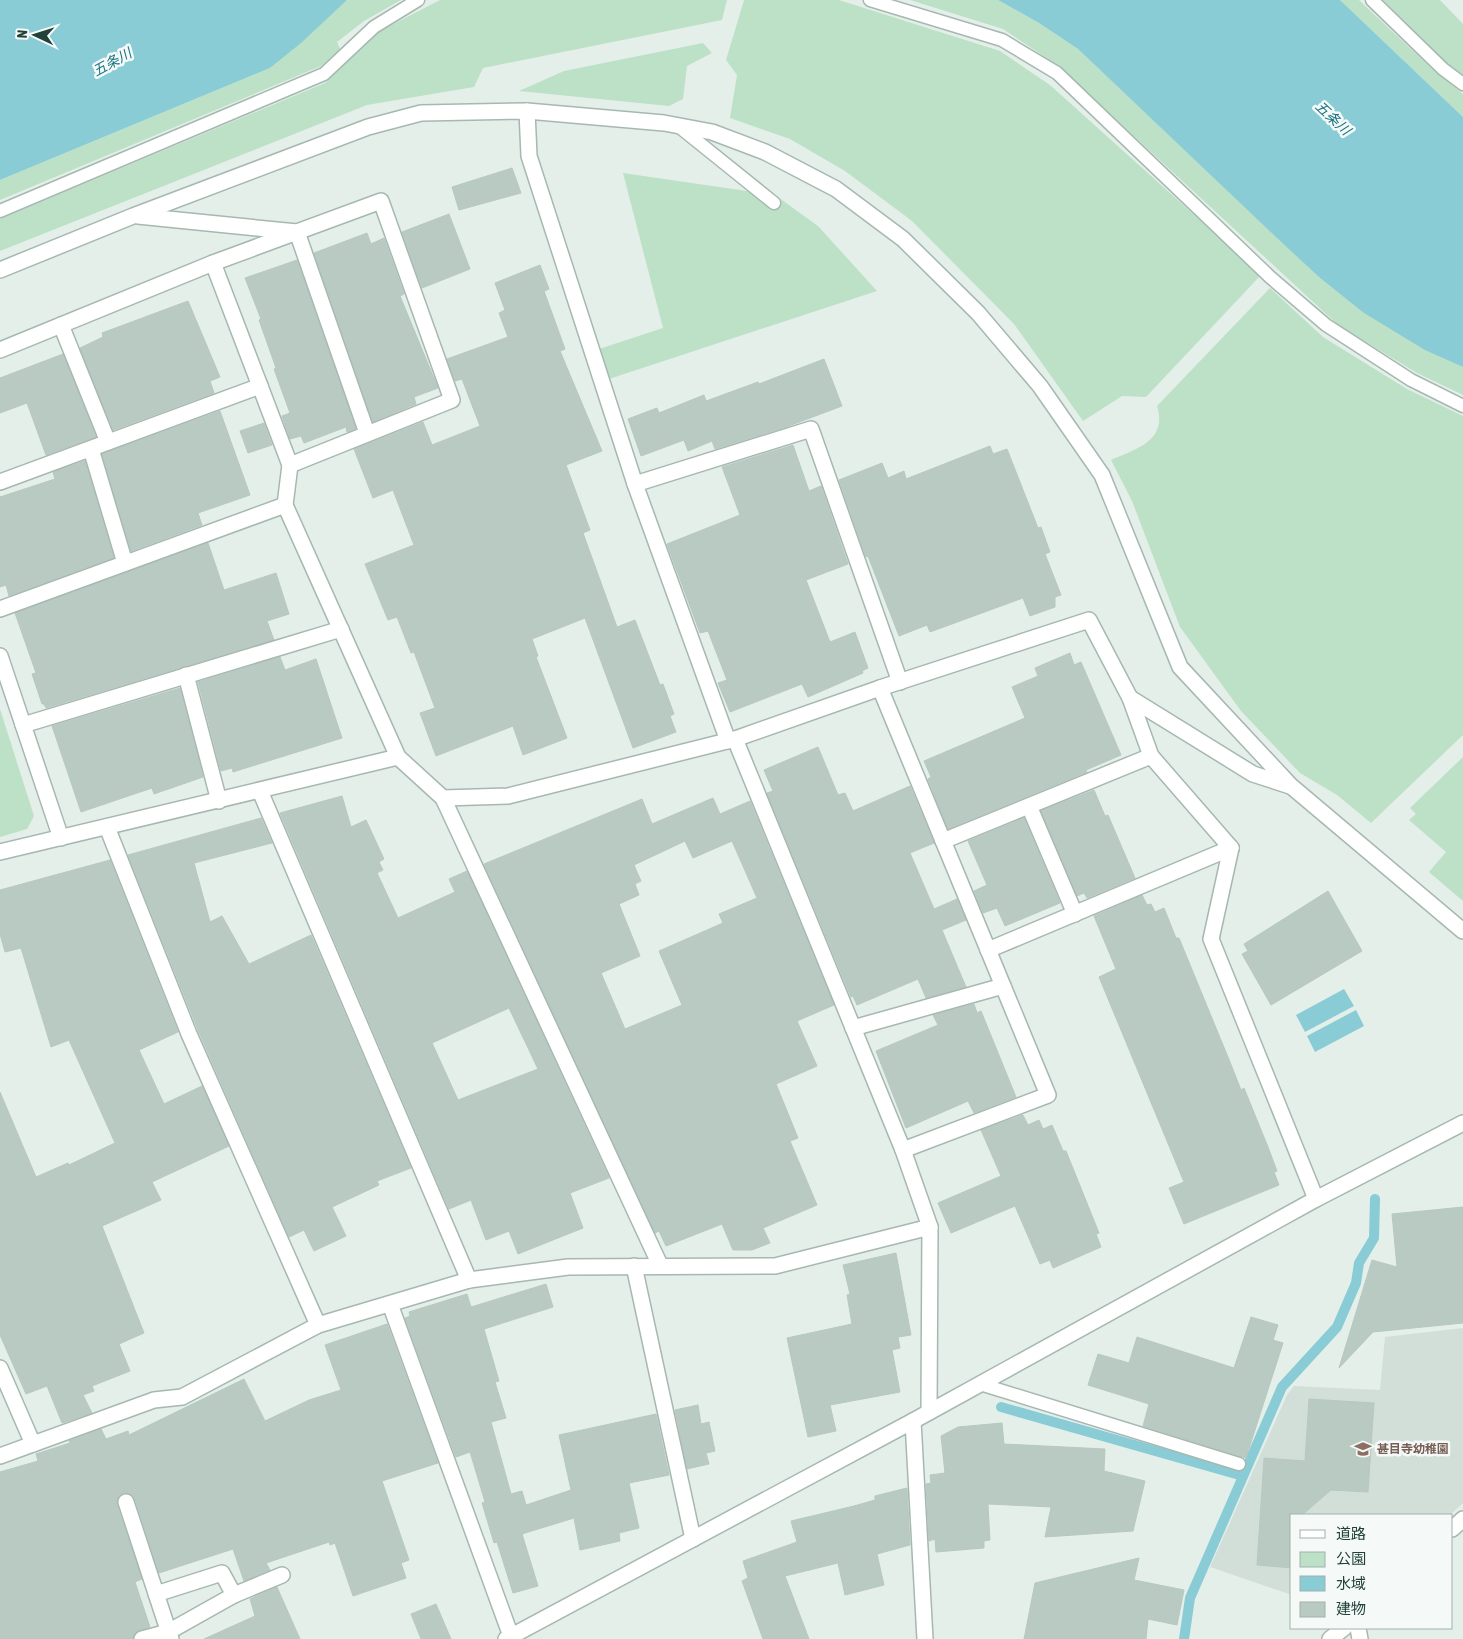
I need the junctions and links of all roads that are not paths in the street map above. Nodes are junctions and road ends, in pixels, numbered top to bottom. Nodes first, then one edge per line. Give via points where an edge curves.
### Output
1 (418, 0) edge
2 (870, 0) edge
3 (1372, 0) edge
4 (1463, 84) edge
5 (527, 111) junction
6 (677, 126) junction
7 (774, 203) dead end
8 (0, 211) edge
9 (133, 216) junction
10 (297, 232) junction
11 (214, 263) junction
12 (0, 270) edge
13 (61, 325) junction
14 (0, 350) edge
15 (260, 386) junction
16 (1463, 406) edge
17 (367, 434) junction
18 (108, 442) junction
19 (91, 449) junction
20 (290, 465) junction
21 (0, 482) edge
22 (635, 484) junction
23 (285, 505) junction
24 (125, 563) junction
25 (0, 609) edge
26 (341, 629) junction
27 (0, 656) edge
28 (186, 676) junction
29 (900, 682) junction
30 (880, 688) junction
31 (1130, 698) junction
32 (23, 725) junction
33 (732, 740) junction
34 (1151, 756) junction
35 (398, 757) junction
36 (1291, 786) junction
37 (260, 791) junction
38 (442, 798) junction
39 (218, 801) junction
40 (1029, 806) junction
41 (107, 827) junction
42 (61, 838) junction
43 (943, 841) junction
44 (1231, 848) junction
45 (0, 852) edge
46 (1074, 914) junction
47 (1463, 930) edge
48 (988, 950) junction
49 (1003, 986) junction
50 (853, 1028) junction
51 (1463, 1123) edge
52 (903, 1150) junction
53 (1316, 1200) junction
54 (930, 1227) junction
55 (660, 1265) junction
56 (634, 1266) junction
57 (469, 1280) junction
58 (390, 1304) junction
59 (318, 1325) junction
60 (0, 1368) edge
61 (980, 1384) junction
62 (929, 1412) junction
63 (913, 1421) junction
64 (33, 1444) junction
65 (0, 1456) edge
66 (1239, 1464) dead end
67 (126, 1502) dead end
68 (1463, 1519) edge
69 (1453, 1528) edge
70 (693, 1539) junction
71 (282, 1575) dead end
72 (156, 1594) junction
73 (234, 1595) junction
74 (1343, 1629) edge
75 (169, 1635) edge
76 (510, 1638) edge
77 (142, 1639) edge
78 (925, 1639) edge
79 (1330, 1639) edge

1 - 8 lane via 374,27 324,74
2 - 16 lane via 1002,40 1057,73 1270,276 1326,325 1411,380
3 - 4 lane via 1443,69
5 - 6 street
5 - 9 street via 422,113 386,122
5 - 22 street via 529,156
6 - 7 lane
6 - 36 street via 712,132 764,152 836,189 903,239 978,313 1040,386 1102,475 1180,667
9 - 10 street
9 - 12 street
10 - 11 street
10 - 17 street
10 - 17 street via 381,201 452,400
11 - 13 street
11 - 15 street
13 - 14 street
13 - 18 street
15 - 18 street
15 - 20 street
17 - 20 street
18 - 19 street
19 - 21 street
19 - 24 street
20 - 23 street
22 - 29 street via 811,430
22 - 33 street
23 - 24 street
23 - 26 street
24 - 25 street
26 - 28 street
26 - 35 street
27 - 32 street
28 - 32 street
28 - 39 street
29 - 30 street
29 - 31 street via 1089,620
30 - 33 street
30 - 43 street
31 - 34 street
31 - 36 street via 1253,774
32 - 42 street
33 - 38 street via 508,796
33 - 50 street
34 - 40 street
34 - 44 street
35 - 37 street
35 - 38 street
36 - 47 street
37 - 39 street
37 - 57 street
38 - 55 street
39 - 41 street
40 - 43 street
40 - 46 street
41 - 42 street
41 - 59 street via 188,1034
42 - 45 street
43 - 48 street
44 - 46 street
44 - 53 street via 1211,939
46 - 48 street
48 - 49 street
49 - 50 street
49 - 52 street via 1048,1095
50 - 52 street
51 - 53 street
52 - 54 street
53 - 61 street
54 - 55 street via 775,1266 712,1268
54 - 62 street
55 - 56 street
56 - 57 street via 568,1267
56 - 70 street
57 - 58 street
58 - 59 street
58 - 76 street
59 - 64 street via 182,1397 154,1400
60 - 64 street
61 - 62 street
61 - 66 lane
62 - 63 street
63 - 70 street
63 - 78 street
64 - 65 street
67 - 72 street
68 - 69 street
70 - 76 street
71 - 73 street
72 - 73 street via 222,1572
72 - 75 street
73 - 75 street
74 - 79 street
75 - 77 street

